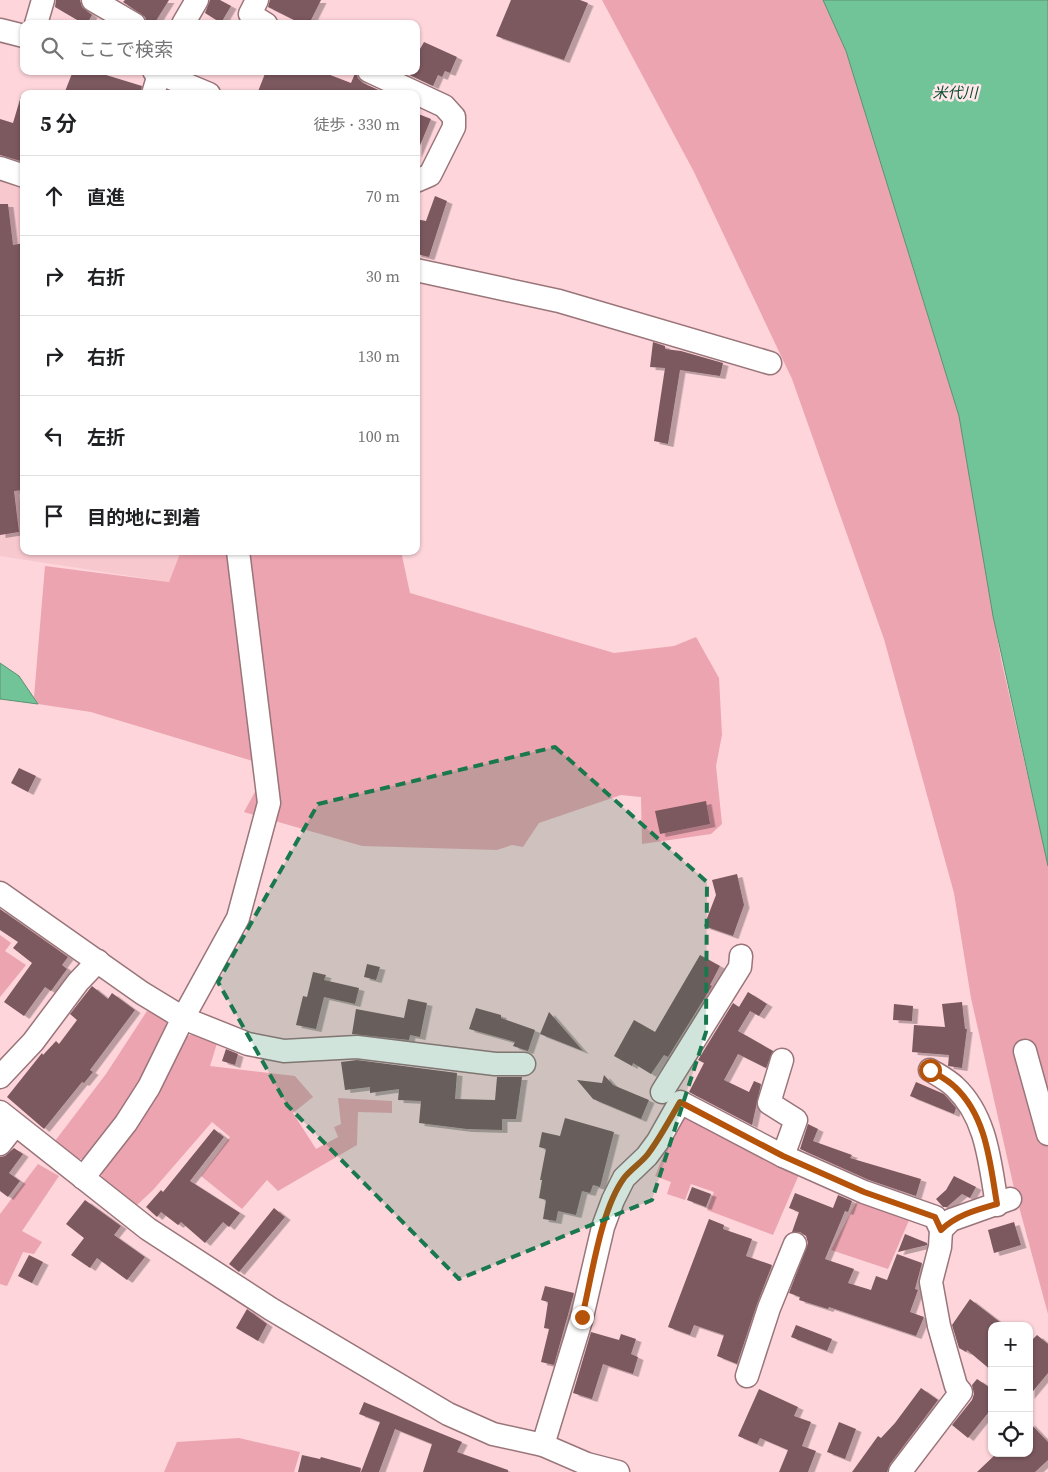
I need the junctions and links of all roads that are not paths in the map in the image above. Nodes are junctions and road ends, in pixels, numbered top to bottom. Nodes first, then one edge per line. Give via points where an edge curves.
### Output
1 (43, 0) edge
2 (93, 0) edge
3 (197, 0) edge
4 (257, 0) edge
5 (37, 20) edge
6 (127, 20) edge
7 (185, 20) edge
8 (260, 20) edge
9 (0, 30) edge
10 (20, 35) edge
11 (378, 75) edge
12 (156, 77) edge
13 (197, 90) edge
14 (410, 90) edge
15 (420, 95) edge
16 (0, 168) edge
17 (20, 175) edge
18 (420, 179) edge
19 (420, 271) edge
20 (770, 363) dead end
21 (238, 555) edge
22 (0, 893) edge
23 (741, 956) dead end
24 (98, 961) junction
25 (183, 1018) junction
26 (1025, 1051) dead end
27 (782, 1060) dead end
28 (524, 1064) dead end
29 (930, 1070) dead end
30 (0, 1077) edge
31 (662, 1092) dead end
32 (8, 1118) edge
33 (1048, 1134) edge
34 (0, 1144) edge
35 (783, 1156) junction
36 (83, 1178) junction
37 (941, 1230) junction
38 (795, 1244) dead end
39 (747, 1376) dead end
40 (543, 1445) junction
41 (618, 1472) edge
42 (900, 1472) edge

1 - 5 street
2 - 6 street
3 - 7 street
4 - 8 street via 250,14
9 - 10 street
11 - 14 street
12 - 13 street
15 - 18 street via 444,106 454,117 454,127 430,175
16 - 17 street
19 - 20 street via 559,301
21 - 25 street via 269,803 238,918
22 - 24 street
23 - 31 street via 740,967
24 - 25 street
24 - 30 street via 78,982 34,1042
25 - 28 street via 248,1044 284,1051 357,1047 495,1064
25 - 36 street via 126,1123
26 - 33 street
27 - 35 street via 769,1103 796,1120
29 - 37 street via 955,1087 977,1115 1004,1201 951,1220
32 - 34 street
32 - 36 street
35 - 37 street via 864,1192 935,1217
35 - 40 street via 680,1102 658,1141 624,1178 612,1200 582,1317
36 - 40 street via 148,1229 212,1273 400,1387 493,1434
37 - 42 street via 931,1282 939,1326 960,1392
38 - 39 street via 769,1308
40 - 41 street via 587,1464

